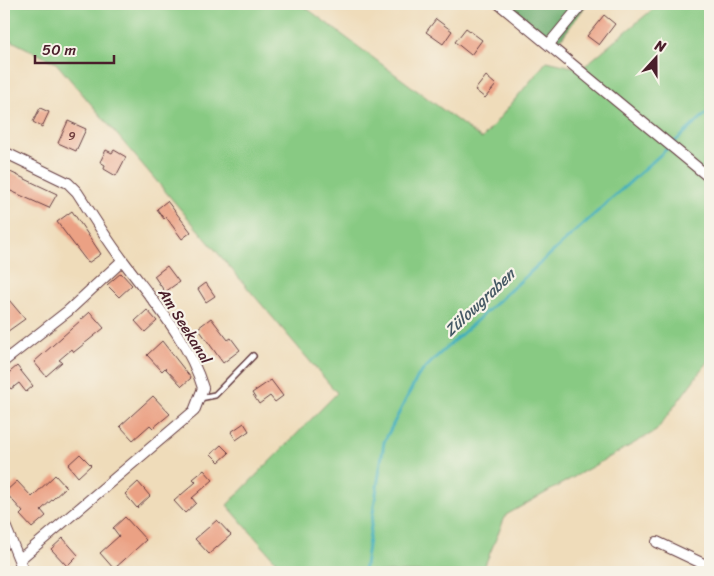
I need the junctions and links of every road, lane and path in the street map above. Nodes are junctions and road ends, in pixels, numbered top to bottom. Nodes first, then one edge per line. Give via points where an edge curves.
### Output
1 (499, 4) edge
2 (582, 4) edge
3 (549, 44) junction
4 (4, 152) edge
5 (710, 178) edge
6 (122, 260) junction
7 (253, 356) dead end
8 (4, 361) edge
9 (200, 399) junction
10 (4, 523) edge
11 (657, 542) dead end
12 (20, 559) junction
13 (710, 567) edge
14 (24, 572) edge

1 - 3 street
2 - 3 street
3 - 5 street
4 - 6 street, Am Seekanal via 68,182
6 - 8 street via 68,311
6 - 9 street, Am Seekanal via 159,308 189,355 203,388
7 - 9 lane via 215,395
9 - 12 street via 194,411
10 - 12 street
11 - 13 street
12 - 14 street

